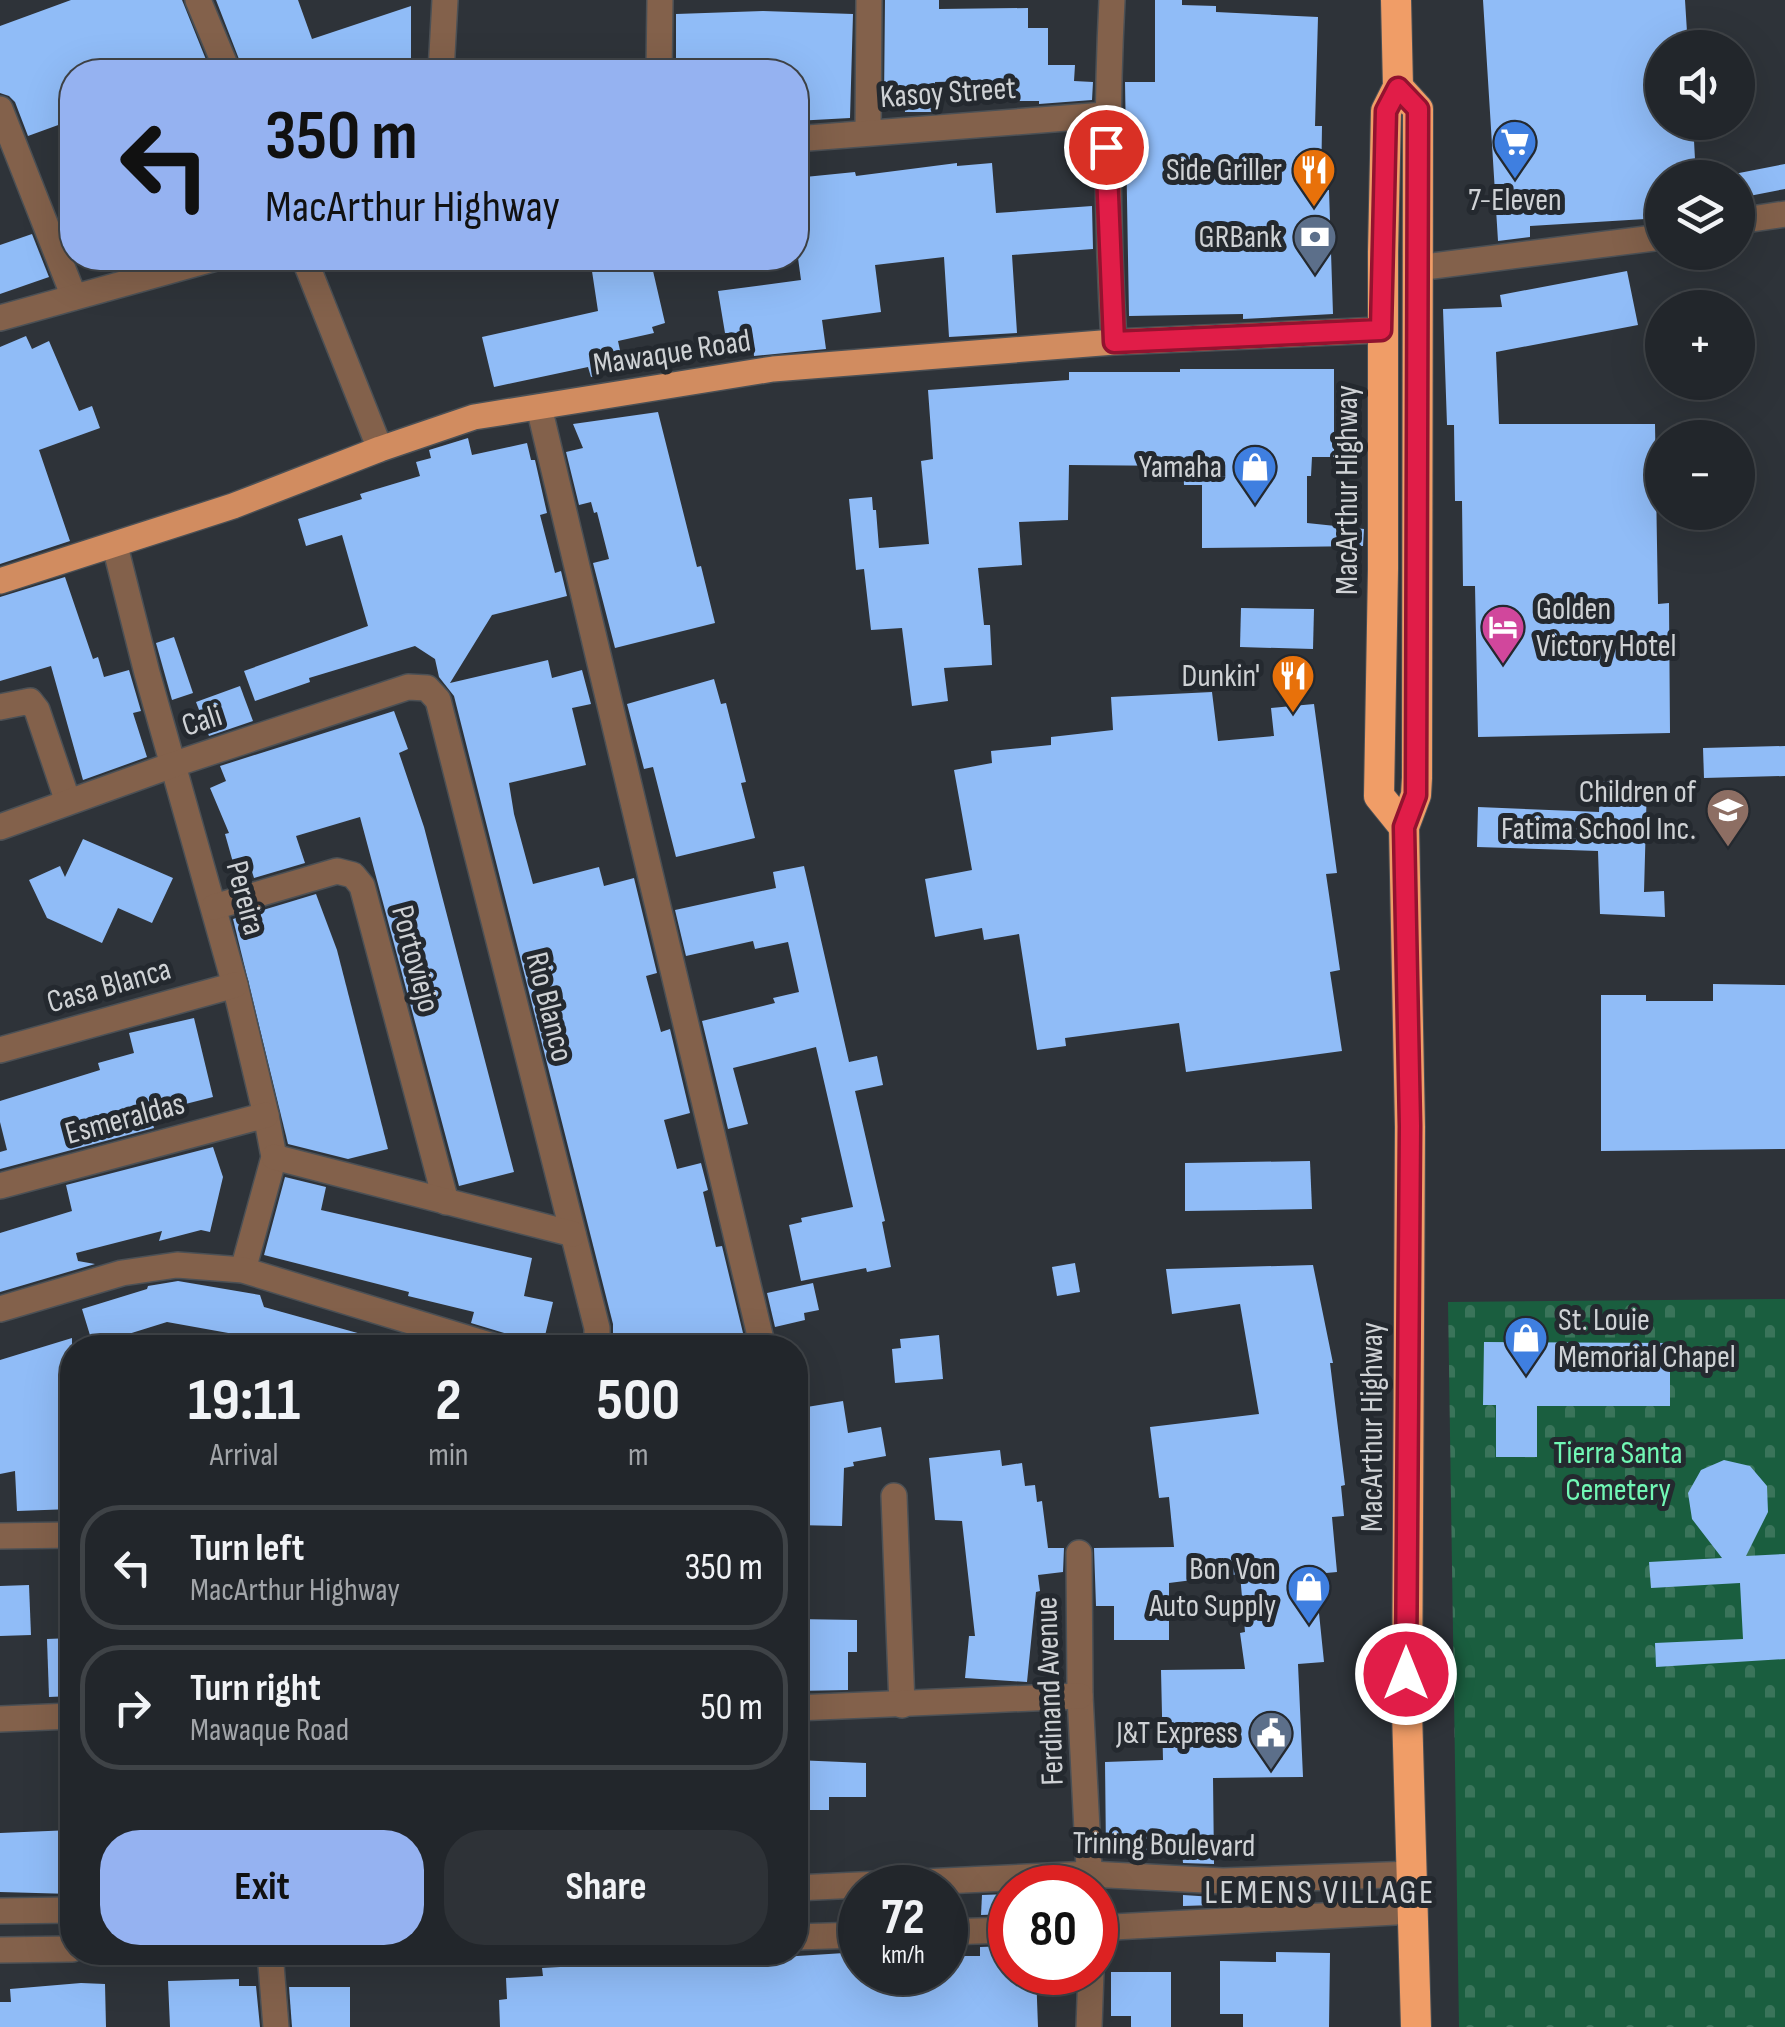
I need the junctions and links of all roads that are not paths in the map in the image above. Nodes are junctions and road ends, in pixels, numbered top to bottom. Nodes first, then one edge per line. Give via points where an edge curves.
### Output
1 (198, 0) edge
2 (444, 0) edge
3 (660, 0) edge
4 (870, 0) edge
5 (1112, 0) edge
6 (1396, 0) edge
7 (223, 60) edge
8 (441, 60) edge
9 (659, 60) edge
10 (1398, 88) junction
11 (0, 108) edge
12 (1106, 115) junction
13 (868, 131) junction
14 (808, 138) edge
15 (1785, 214) edge
16 (1755, 218) edge
17 (1645, 239) edge
18 (60, 261) edge
19 (1416, 268) junction
20 (63, 270) edge
21 (172, 270) edge
22 (309, 270) edge
23 (74, 297) junction
24 (0, 318) edge
25 (1381, 330) junction
26 (1114, 342) junction
27 (539, 407) junction
28 (380, 449) junction
29 (115, 546) junction
30 (0, 581) edge
31 (427, 688) joint
32 (0, 707) edge
33 (175, 764) junction
34 (68, 802) junction
35 (0, 827) edge
36 (1404, 827) junction
37 (214, 908) junction
38 (235, 984) junction
39 (0, 1050) edge
40 (266, 1115) junction
41 (274, 1157) junction
42 (0, 1186) edge
43 (446, 1202) junction
44 (573, 1234) junction
45 (243, 1270) junction
46 (0, 1309) edge
47 (456, 1335) edge
48 (596, 1335) edge
49 (761, 1335) edge
50 (894, 1496) dead end
51 (60, 1534) edge
52 (0, 1536) edge
53 (1079, 1552) dead end
54 (1080, 1696) junction
55 (902, 1705) junction
56 (808, 1708) edge
57 (60, 1717) edge
58 (0, 1720) edge
59 (1089, 1865) edge
60 (1412, 1874) junction
61 (1118, 1881) edge
62 (988, 1883) edge
63 (808, 1888) edge
64 (60, 1910) edge
65 (1414, 1911) junction
66 (0, 1912) edge
67 (1118, 1927) edge
68 (838, 1936) edge
69 (808, 1937) edge
70 (60, 1949) edge
71 (0, 1950) edge
72 (271, 1965) edge
73 (1090, 1995) edge
74 (276, 2027) edge
75 (1089, 2027) edge
76 (1416, 2027) edge

1 - 7 street
2 - 8 street
3 - 9 street
4 - 13 street
5 - 12 street
6 - 10 highway, MacArthur Highway
10 - 19 highway, MacArthur Highway via 1418,109
10 - 25 highway, MacArthur Highway via 1386,111
11 - 18 street
12 - 13 street, Kasoy Street
12 - 26 street
13 - 14 street, Kasoy Street
15 - 16 street
17 - 19 street
19 - 36 highway, MacArthur Highway via 1416,795
20 - 23 street
21 - 23 street
22 - 28 street
23 - 24 street
25 - 26 main road, Mawaque Road
25 - 36 highway, MacArthur Highway via 1379,796
26 - 27 main road, Mawaque Road via 773,370
27 - 28 main road, Mawaque Road via 474,417
27 - 49 street
28 - 29 main road, Mawaque Road
29 - 30 main road, Mawaque Road
29 - 33 street, Pereira
31 - 33 street, Cali via 408,687
31 - 44 street, Rio Blanco via 438,700
32 - 34 street via 30,701 37,710
33 - 34 street, Cali
33 - 37 street, Pereira
34 - 35 street, Cali
36 - 60 highway, MacArthur Highway
37 - 38 street, Pereira
37 - 43 street, Portoviejo via 337,870 354,875
38 - 39 street, Casa Blanca
38 - 40 street, Pereira
40 - 41 street, Pereira
40 - 42 street, Esmeraldas
41 - 43 street
41 - 45 street, Pereira
43 - 44 street
44 - 48 street, Rio Blanco
45 - 46 street via 177,1266 122,1273
45 - 47 street
50 - 55 street
51 - 52 street
53 - 54 street, Ferdinand Avenue
54 - 55 street
54 - 59 street, Ferdinand Avenue
55 - 56 street
57 - 58 street
60 - 61 street, Trining Boulevard
60 - 65 highway, MacArthur Highway
62 - 63 street, Trining Boulevard
64 - 66 street
65 - 67 street
65 - 76 highway, MacArthur Highway
68 - 69 street
70 - 71 street
72 - 74 street
73 - 75 street

